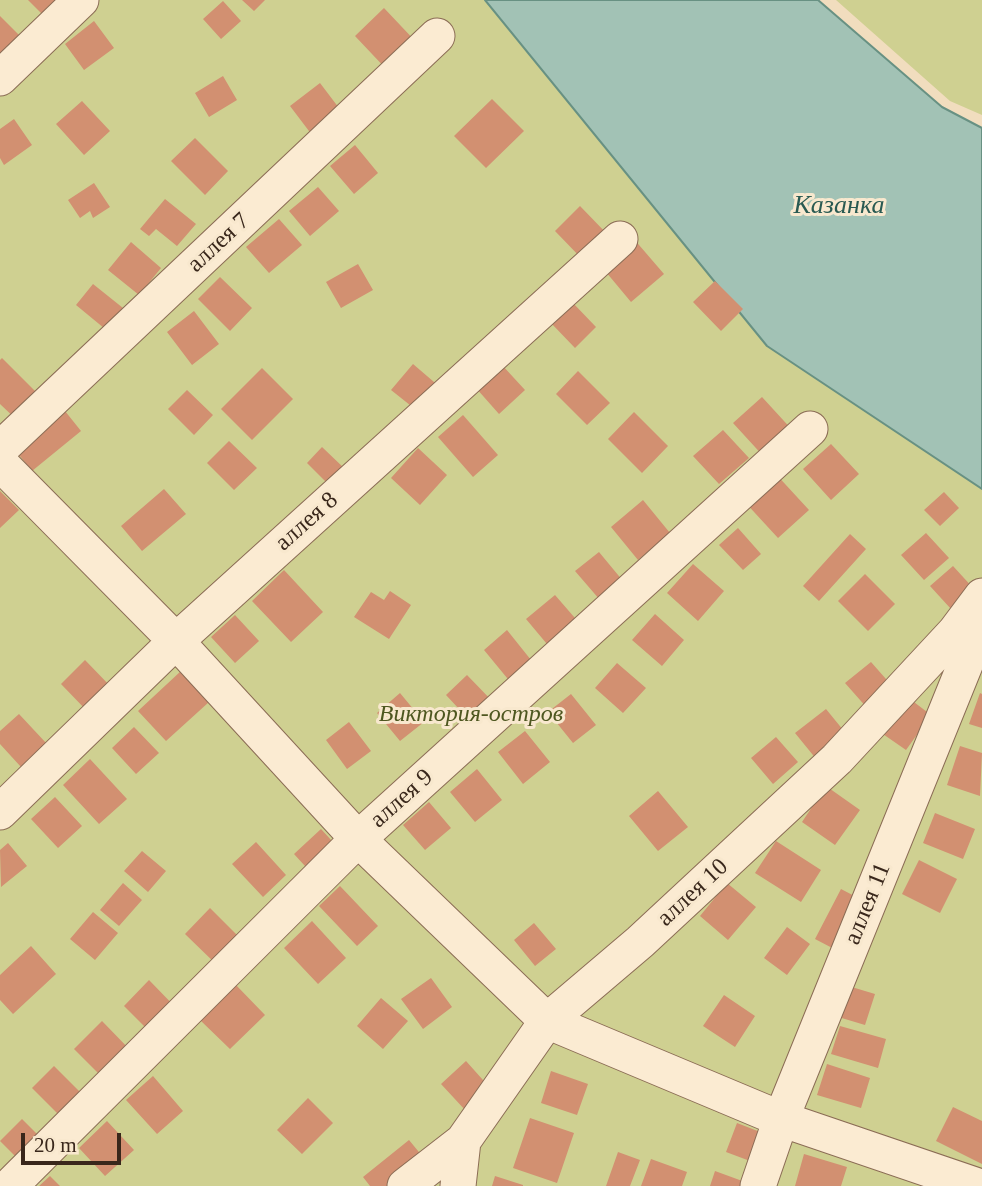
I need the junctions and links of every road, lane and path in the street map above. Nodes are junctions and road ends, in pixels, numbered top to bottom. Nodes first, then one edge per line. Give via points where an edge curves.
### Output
1 (81, 0) edge
2 (437, 36) dead end
3 (0, 78) edge
4 (620, 239) dead end
5 (810, 429) dead end
6 (0, 449) edge
7 (0, 463) edge
8 (982, 596) edge
9 (982, 623) edge
10 (176, 641) junction
11 (0, 813) edge
12 (358, 839) junction
13 (547, 1021) junction
14 (781, 1119) junction
15 (463, 1141) junction
16 (10, 1186) edge
17 (405, 1186) edge
18 (458, 1186) edge
19 (758, 1186) edge
20 (978, 1186) edge

1 - 3 lane
2 - 6 lane, аллея 7
4 - 10 lane, аллея 8
5 - 12 lane, аллея 9
7 - 10 lane
8 - 13 lane, аллея 10 via 956,632 837,759
9 - 14 lane, аллея 11
10 - 11 lane, аллея 8
10 - 12 lane
12 - 13 lane
12 - 16 lane, аллея 9
13 - 14 lane
13 - 15 lane, аллея 10
14 - 19 lane, аллея 11
14 - 20 lane
15 - 17 lane, аллея 10
15 - 18 lane

